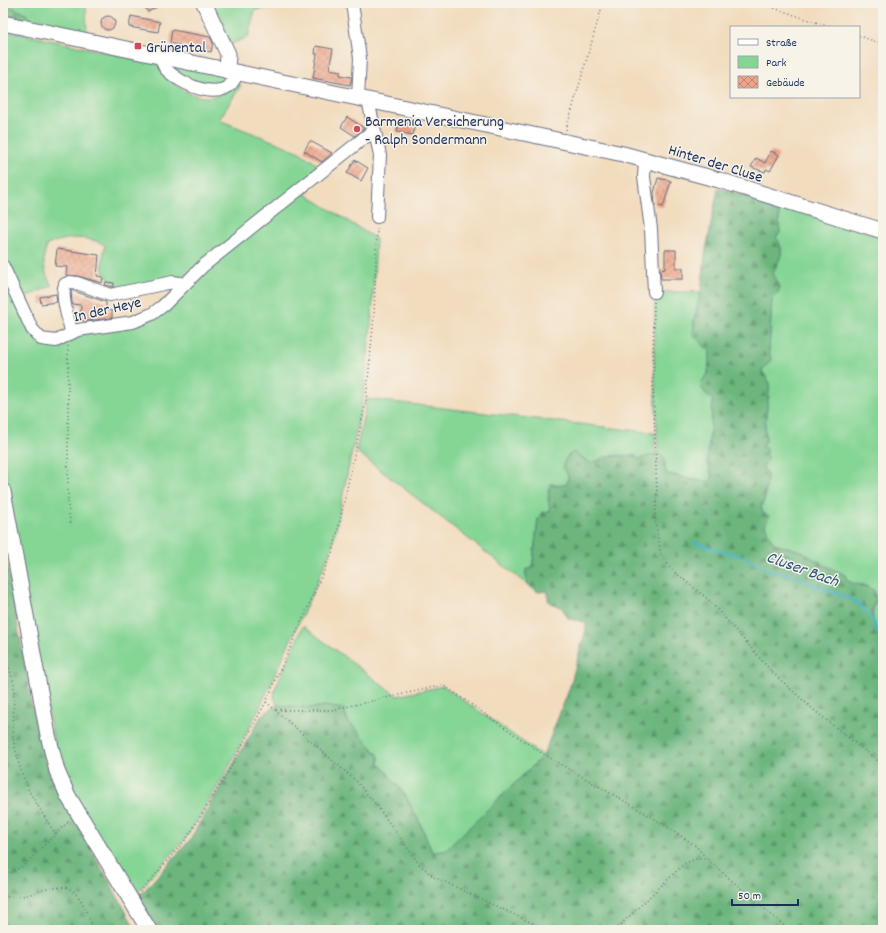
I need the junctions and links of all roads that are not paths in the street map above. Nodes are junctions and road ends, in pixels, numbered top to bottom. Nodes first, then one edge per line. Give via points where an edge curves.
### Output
1 (204, 3) edge
2 (352, 3) edge
3 (3, 23) edge
4 (161, 57) junction
5 (232, 72) junction
6 (363, 99) junction
7 (374, 130) junction
8 (645, 159) junction
9 (377, 218) road end
10 (883, 231) edge
11 (3, 266) edge
12 (185, 284) junction
13 (654, 292) road end
14 (69, 334) junction
15 (3, 491) edge
16 (149, 930) edge

1 - 5 main road via 228,54
2 - 6 street
3 - 4 main road
4 - 5 main road
4 - 5 street via 164,67 184,83 213,91 222,90 230,85 236,78
5 - 6 main road
6 - 7 street
6 - 8 main road, Hinter der Cluse
7 - 9 street via 380,154
7 - 12 street, In der Heye via 219,253
8 - 10 main road, Hinter der Cluse
8 - 13 street, Hinter der Cluse via 644,177 652,229
11 - 14 street, In der Heye via 25,317 37,336 56,341
12 - 14 street, In der Heye via 164,305 146,318 84,328
12 - 14 street via 173,282 110,295 77,283 65,284 64,302
15 - 16 main road via 48,735 57,771 84,823

